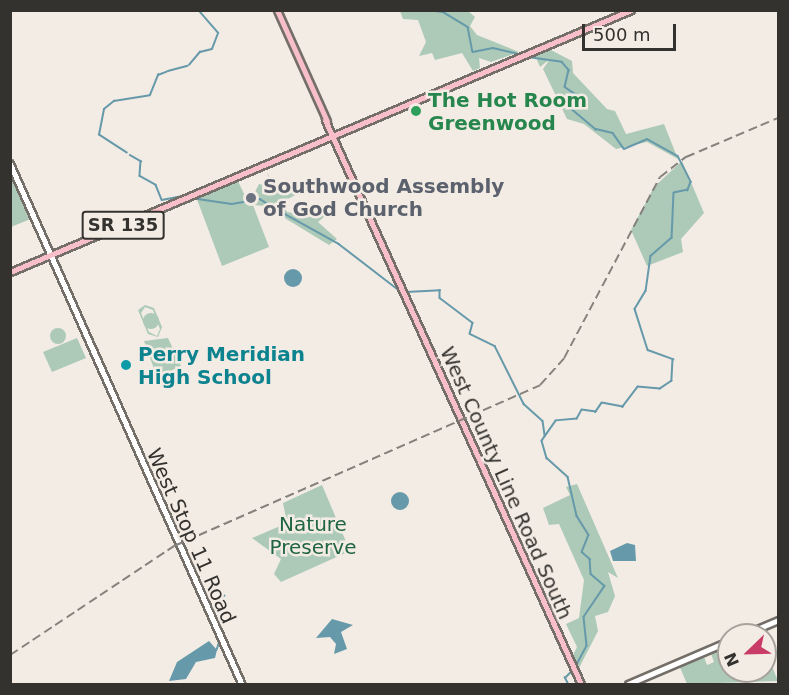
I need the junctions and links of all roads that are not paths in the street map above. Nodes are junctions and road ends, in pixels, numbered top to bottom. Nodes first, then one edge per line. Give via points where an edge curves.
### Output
1 (276, 10) edge
2 (631, 10) edge
3 (332, 135) junction
4 (10, 163) edge
5 (50, 255) junction
6 (10, 272) edge
7 (717, 646) edge
8 (242, 684) edge
9 (581, 684) edge
10 (627, 684) edge

1 - 3 main road, West County Line Road South
2 - 3 main road, SR 135
3 - 5 main road, SR 135
3 - 9 main road, West County Line Road South
4 - 5 main road, West Stop 11 Road
5 - 6 main road, SR 135
5 - 8 main road, West Stop 11 Road
7 - 10 main road

